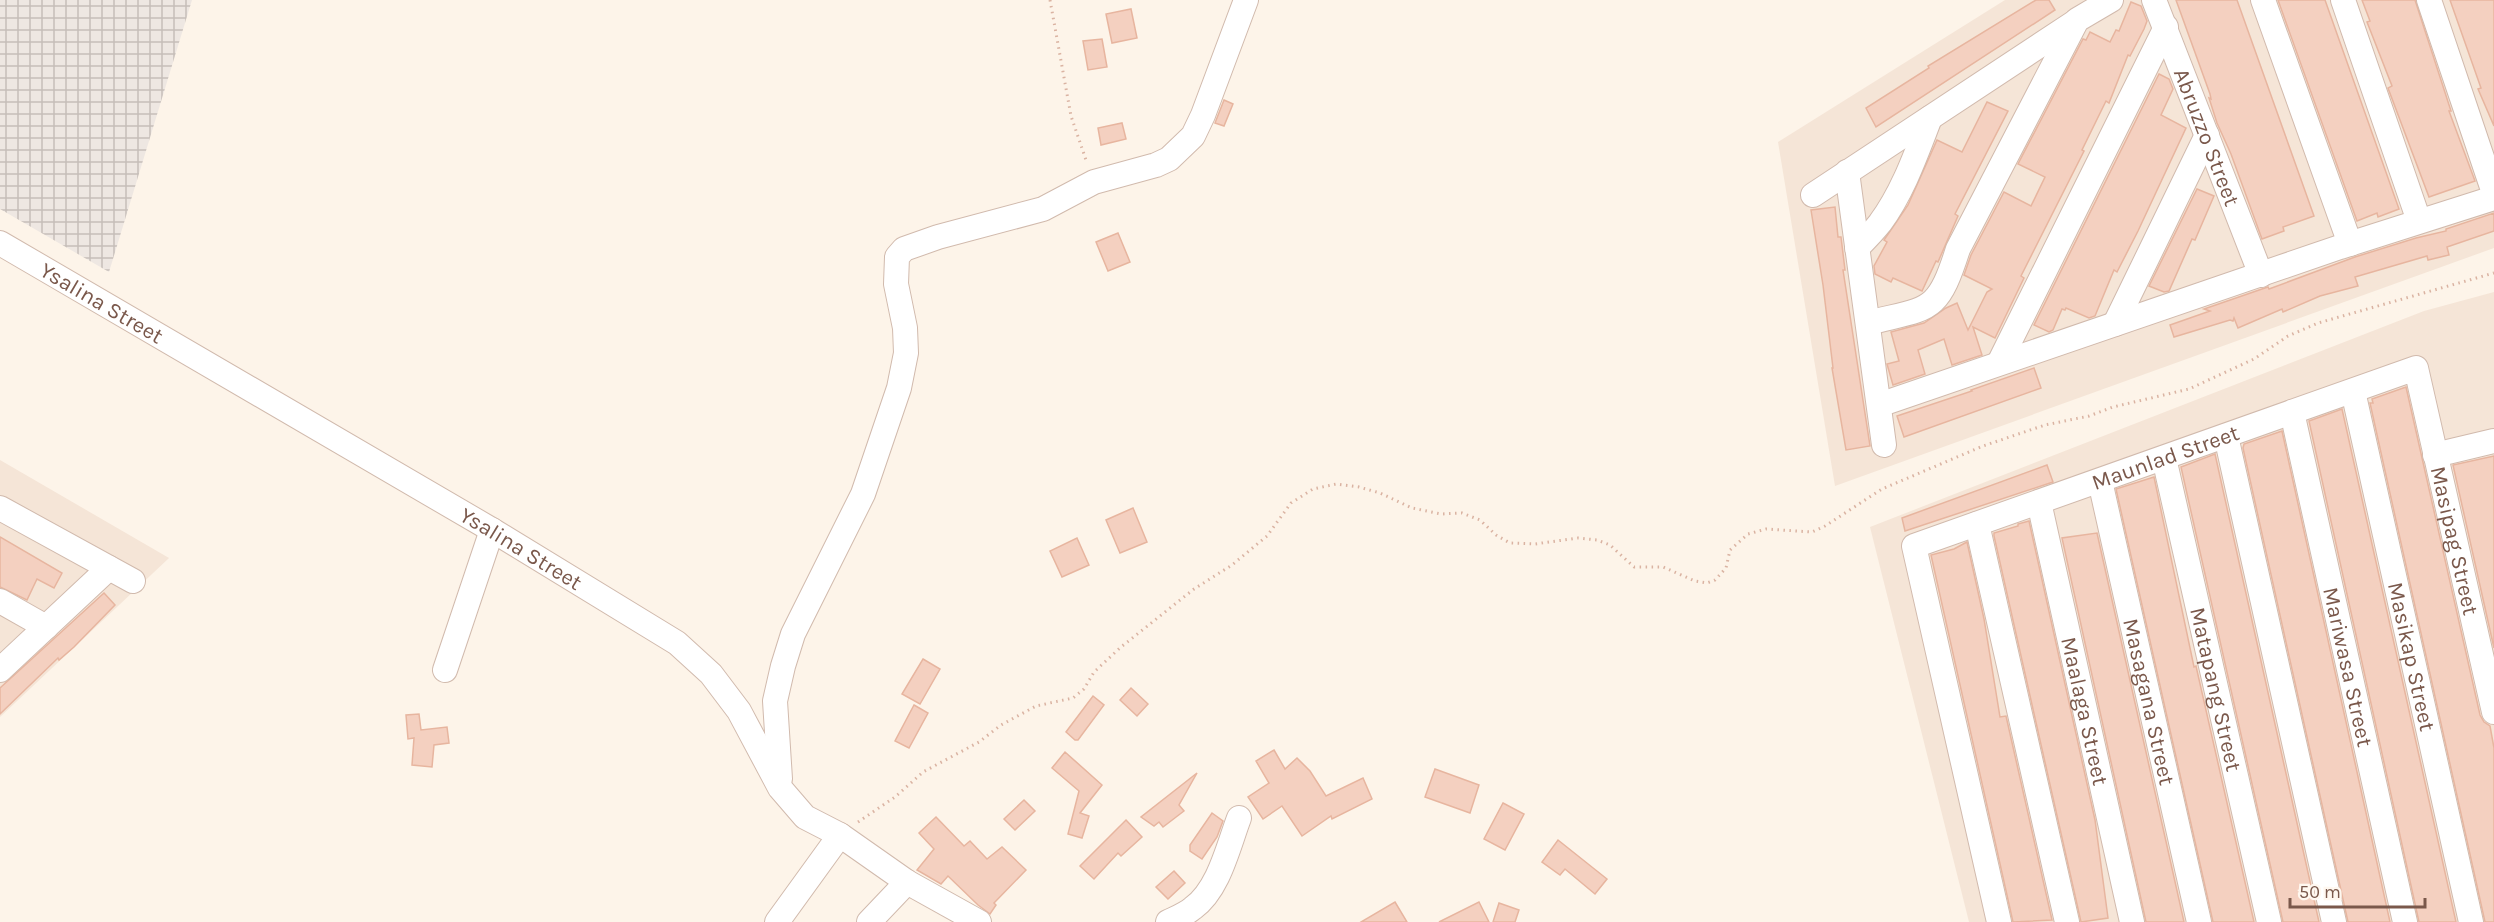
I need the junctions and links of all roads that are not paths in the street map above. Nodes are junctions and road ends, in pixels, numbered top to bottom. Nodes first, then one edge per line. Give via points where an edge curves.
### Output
1 (1246, 0) edge
2 (2111, 0) edge
3 (2154, 0) edge
4 (2263, 0) edge
5 (2343, 0) edge
6 (2429, 0) edge
7 (2077, 20) junction
8 (2166, 27) junction
9 (1930, 118) junction
10 (2207, 135) junction
11 (1847, 172) junction
12 (2494, 193) edge
13 (1813, 195) dead end
14 (2494, 198) edge
15 (2419, 221) junction
16 (0, 243) edge
17 (2350, 244) junction
18 (1857, 248) junction
19 (2260, 275) junction
20 (1868, 323) junction
21 (2115, 324) junction
22 (1999, 363) junction
23 (2416, 368) joint
24 (2353, 391) junction
25 (1879, 405) junction
26 (2292, 412) junction
27 (2226, 436) junction
28 (2494, 441) edge
29 (1884, 445) dead end
30 (2435, 455) junction
31 (2164, 458) junction
32 (2100, 480) junction
33 (2039, 502) junction
34 (0, 508) edge
35 (1977, 524) junction
36 (492, 530) junction
37 (109, 568) junction
38 (133, 581) dead end
39 (0, 601) edge
40 (46, 627) junction
41 (0, 670) edge
42 (445, 670) dead end
43 (2494, 712) edge
44 (780, 788) junction
45 (1239, 818) dead end
46 (840, 835) junction
47 (907, 882) junction
48 (777, 922) edge
49 (870, 922) edge
50 (979, 922) edge
51 (1168, 922) edge
52 (1999, 922) edge
53 (2067, 922) edge
54 (2132, 922) edge
55 (2199, 922) edge
56 (2269, 922) edge
57 (2334, 922) edge
58 (2405, 922) edge
59 (2472, 922) edge

1 - 44 street via 1203,116 1181,149 1156,165 1094,182 1043,209 938,237 904,249 897,257 896,284 906,353 899,388 863,494 793,634 783,666 776,701
2 - 7 street
3 - 8 street, Abruzzo Street
4 - 17 street
5 - 15 street
6 - 12 street
7 - 9 street
7 - 20 street via 1958,249 1948,281 1937,299 1927,308
8 - 10 street, Abruzzo Street
8 - 22 street
9 - 11 street
9 - 18 street via 1892,203 1880,224
10 - 19 street, Abruzzo Street
10 - 21 street
11 - 13 street
11 - 18 street
14 - 15 street
15 - 17 street
16 - 36 street, Ysalina Street
17 - 19 street
18 - 20 street
19 - 21 street
20 - 25 street
21 - 22 street
22 - 25 street
23 - 24 street, Maunlad Street
23 - 30 street, Masipag Street
24 - 26 street, Maunlad Street
24 - 59 street, Masikap Street
25 - 29 street
26 - 27 street, Maunlad Street
26 - 58 street, Mariwasa Street
27 - 31 street, Maunlad Street
27 - 57 street
28 - 30 street
30 - 43 street, Masipag Street
31 - 32 street, Maunlad Street
31 - 56 street, Matapang Street
32 - 33 street, Maunlad Street
32 - 55 street, Masagana Street
33 - 35 street, Maunlad Street
33 - 54 street, Maalaga Street
34 - 37 street
35 - 52 street, Maunlad Street via 1914,546
35 - 53 street
36 - 42 street
36 - 44 street, Ysalina Street via 677,643 711,674 738,711
37 - 38 street
37 - 40 street
39 - 40 street
40 - 41 street
44 - 46 street, Ysalina Street via 805,817
45 - 51 street via 1209,889 1194,908
46 - 47 street, Ysalina Street
46 - 48 street
47 - 49 street
47 - 50 street, Ysalina Street

